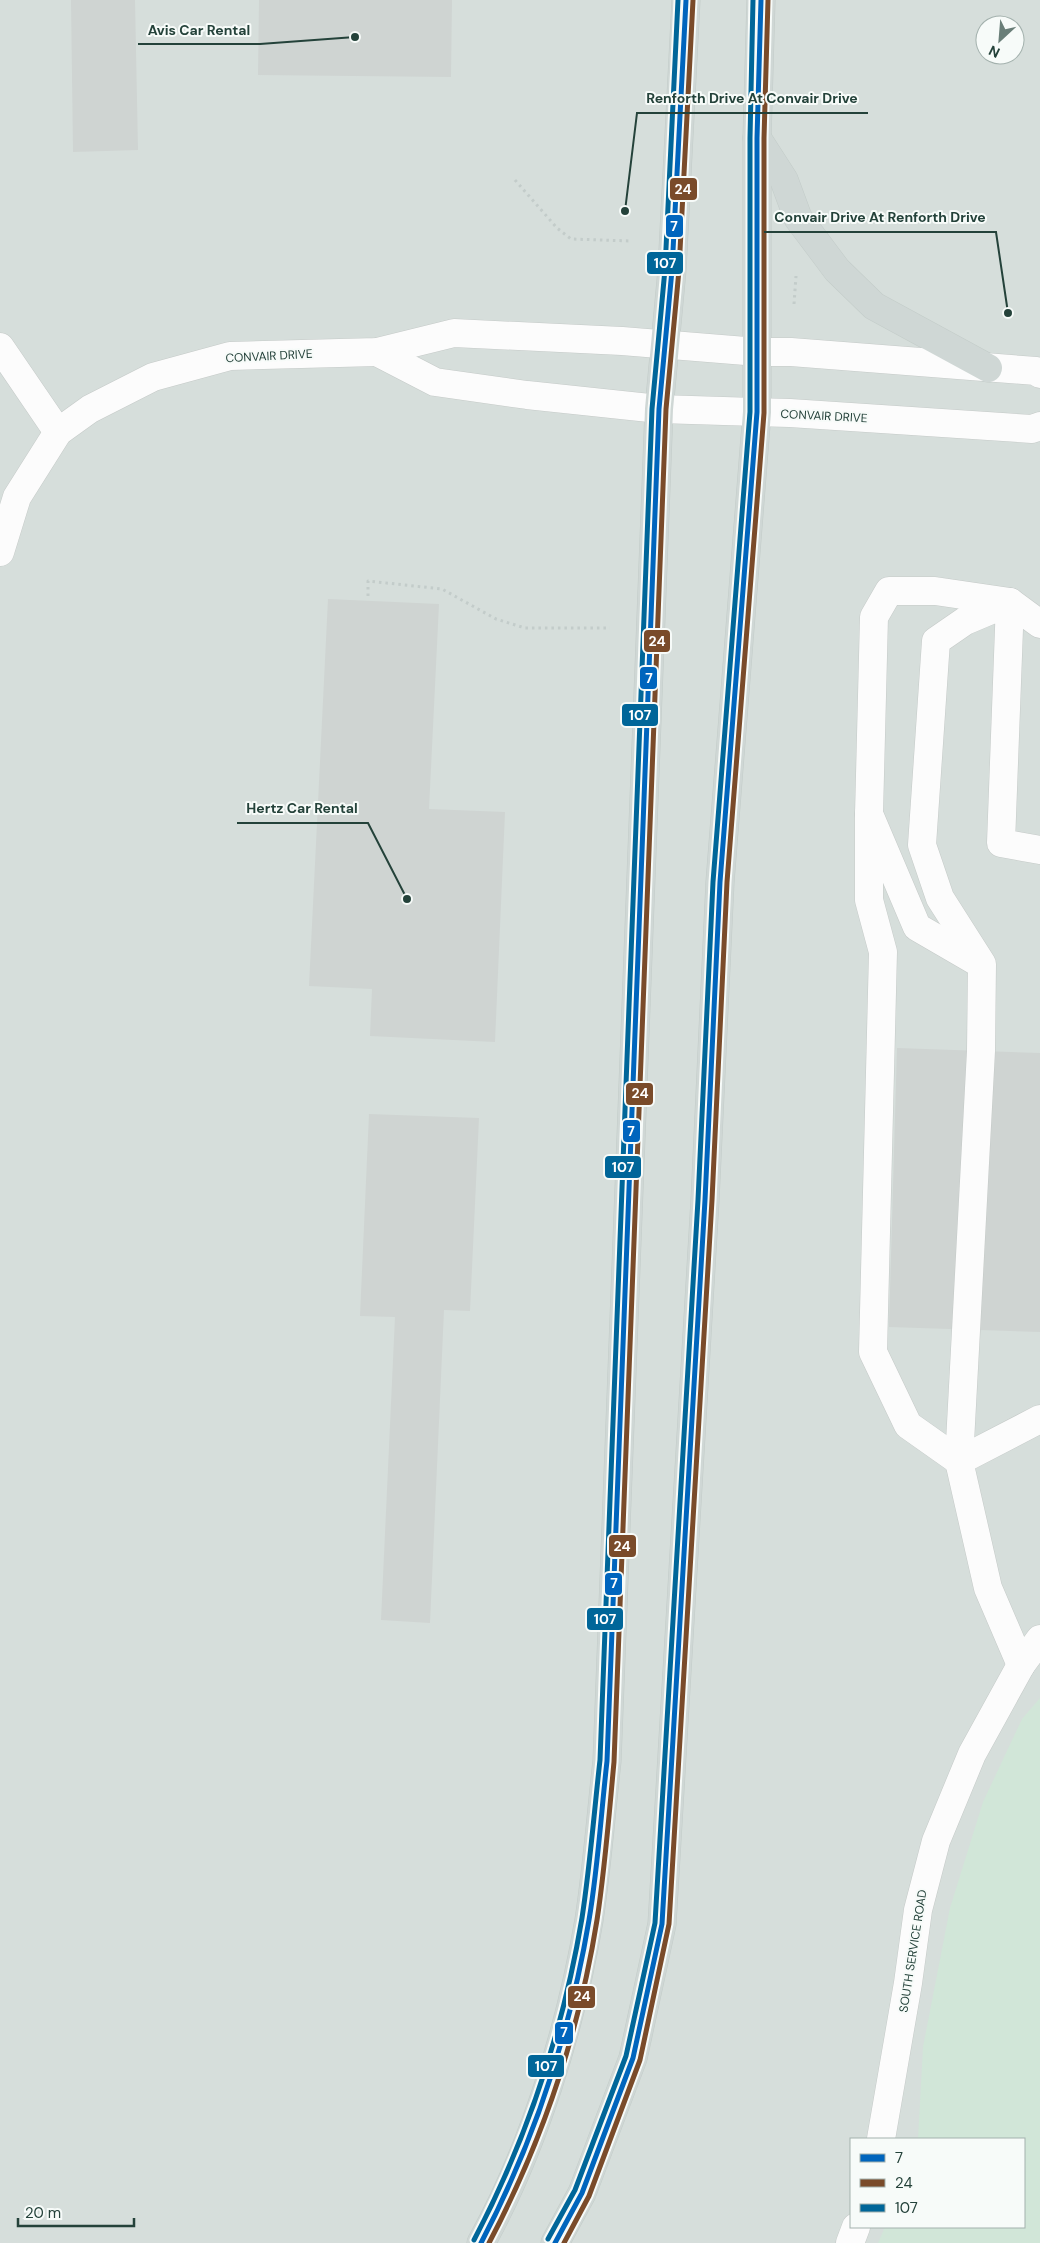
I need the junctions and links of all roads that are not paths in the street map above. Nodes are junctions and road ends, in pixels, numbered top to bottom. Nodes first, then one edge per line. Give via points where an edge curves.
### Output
1 (686, 0) edge
2 (762, 0) edge
3 (757, 138) junction
4 (667, 345) junction
5 (0, 347) edge
6 (377, 352) junction
7 (758, 352) junction
8 (988, 368) junction
9 (1040, 374) edge
10 (659, 408) junction
11 (757, 412) junction
12 (1040, 426) edge
13 (58, 432) junction
14 (0, 552) edge
15 (1010, 602) junction
16 (1040, 624) edge
17 (869, 814) junction
18 (1040, 850) edge
19 (982, 964) junction
20 (1040, 1419) edge
21 (958, 1461) junction
22 (1040, 1639) edge
23 (1021, 1665) junction
24 (881, 2138) edge
25 (856, 2228) edge
26 (481, 2243) edge
27 (555, 2243) edge
28 (850, 2243) edge

1 - 4 main road
2 - 3 main road
3 - 7 main road
3 - 8 main road via 784,180 798,218 837,270 874,306
4 - 6 street, CONVAIR DRIVE via 454,333
4 - 7 street, CONVAIR DRIVE
4 - 10 main road
5 - 13 street
6 - 10 street, CONVAIR DRIVE via 435,382
6 - 13 street, CONVAIR DRIVE via 230,356 153,377 90,409
7 - 8 street, CONVAIR DRIVE
7 - 11 main road
8 - 9 street, CONVAIR DRIVE via 1036,371
10 - 11 street, CONVAIR DRIVE
10 - 26 main road via 606,1761 589,1920 558,2060 514,2175
11 - 12 street, CONVAIR DRIVE via 1032,429
11 - 27 main road via 720,882 705,1200 662,1924 633,2058 582,2193
13 - 14 street via 17,497
15 - 16 street
15 - 17 street via 935,591 889,591 874,618
15 - 18 street via 1001,843
15 - 19 street via 964,621 936,641 922,845 940,898
17 - 19 street via 917,927
17 - 21 street via 869,900 883,952 874,1352 908,1425
19 - 21 street via 981,1051
20 - 21 street
21 - 23 street via 988,1588
22 - 23 street, SOUTH SERVICE ROAD
23 - 24 street, SOUTH SERVICE ROAD via 972,1754 936,1841 918,1910
25 - 28 street

